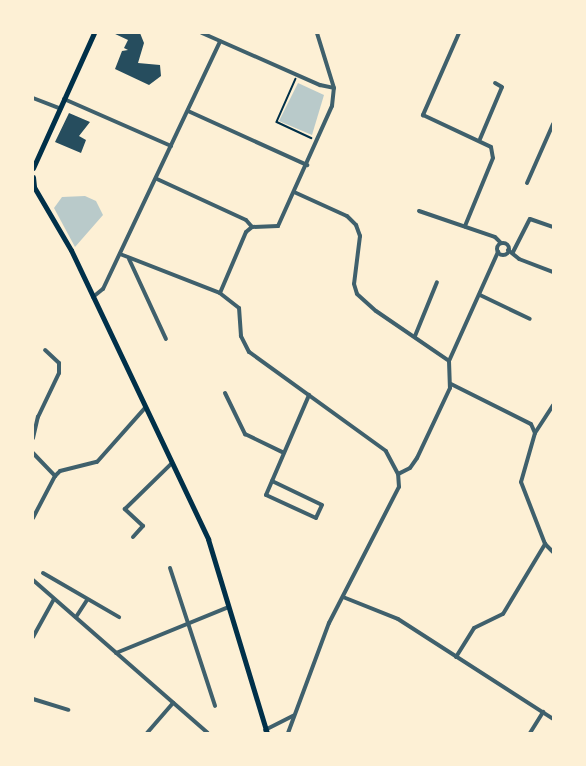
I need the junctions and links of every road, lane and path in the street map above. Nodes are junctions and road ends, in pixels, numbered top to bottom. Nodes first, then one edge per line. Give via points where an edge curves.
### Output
1 (94, 33) edge
2 (202, 33) edge
3 (317, 33) edge
4 (459, 33) edge
5 (220, 41) junction
6 (298, 76) junction
7 (495, 83) dead end
8 (334, 88) junction
9 (33, 98) edge
10 (64, 99) junction
11 (60, 108) junction
12 (188, 111) junction
13 (553, 124) edge
14 (480, 139) junction
15 (317, 141) junction
16 (171, 146) junction
17 (307, 165) junction
18 (33, 168) edge
19 (33, 177) edge
20 (157, 179) junction
21 (527, 183) dead end
22 (34, 187) edge
23 (294, 192) junction
24 (419, 212) dead end
25 (465, 226) junction
26 (252, 227) junction
27 (553, 227) edge
28 (501, 243) junction
29 (511, 251) junction
30 (498, 252) junction
31 (120, 254) junction
32 (129, 258) junction
33 (553, 272) edge
34 (437, 282) dead end
35 (220, 293) junction
36 (480, 295) junction
37 (92, 297) junction
38 (530, 319) dead end
39 (415, 336) junction
40 (166, 339) dead end
41 (45, 350) dead end
42 (449, 361) junction
43 (451, 384) junction
44 (225, 393) dead end
45 (309, 395) junction
46 (553, 405) edge
47 (145, 408) junction
48 (535, 433) junction
49 (33, 438) edge
50 (282, 452) junction
51 (33, 453) edge
52 (172, 463) junction
53 (398, 474) junction
54 (55, 476) junction
55 (272, 482) junction
56 (33, 518) edge
57 (133, 537) dead end
58 (545, 544) junction
59 (553, 552) edge
60 (171, 568) dead end
61 (44, 573) dead end
62 (33, 580) edge
63 (343, 597) junction
64 (54, 599) junction
65 (87, 600) junction
66 (231, 606) junction
67 (76, 617) junction
68 (119, 617) dead end
69 (189, 622) junction
70 (33, 637) edge
71 (116, 653) junction
72 (456, 657) junction
73 (33, 699) edge
74 (173, 703) junction
75 (215, 706) dead end
76 (68, 710) dead end
77 (543, 712) junction
78 (294, 715) junction
79 (553, 719) edge
80 (266, 731) edge
81 (147, 733) edge
82 (208, 733) edge
83 (288, 733) edge
84 (530, 733) edge

1 - 10 main road
2 - 5 street
3 - 8 street
4 - 14 street via 423,115
5 - 6 street
5 - 12 street
6 - 8 street
6 - 15 path via 277,122
7 - 14 street via 502,87
8 - 15 street via 332,106
9 - 11 street
10 - 11 main road
10 - 16 street
11 - 18 main road
12 - 16 street
12 - 17 street
13 - 21 street
14 - 25 street via 491,147 493,158
15 - 17 street
16 - 20 street
17 - 23 street
19 - 22 main road
20 - 26 street via 246,220
20 - 31 street
22 - 37 main road via 71,250
23 - 26 street via 278,226
23 - 39 street via 347,216 356,225 360,236 354,284 357,294
24 - 25 street
25 - 28 street
26 - 35 street via 246,232
27 - 29 street via 530,219
28 - 29 street via 506,243
28 - 30 street
29 - 30 street
29 - 33 street via 519,260
30 - 36 street
31 - 32 street
31 - 37 street via 101,293
32 - 35 street
32 - 40 street
34 - 39 street
35 - 45 street via 239,308 241,336 249,352
36 - 38 street
36 - 42 street
37 - 47 main road
39 - 42 street
41 - 49 street via 58,363 59,372 38,417
42 - 43 street
43 - 48 street via 519,415
43 - 53 street via 417,458 410,468
44 - 50 street via 245,434
45 - 50 street
45 - 53 street via 386,451
46 - 48 street
47 - 52 main road
47 - 54 street via 97,462 60,471
48 - 58 street via 521,482
50 - 55 street
51 - 54 street
52 - 57 street via 125,509 143,526
52 - 66 main road via 208,539
53 - 63 street via 395,498
54 - 56 street
55 - 55 street via 266,495 316,518 322,505
58 - 59 street
58 - 72 street via 503,614 474,628
60 - 69 street
61 - 65 street
62 - 64 street
63 - 72 street via 398,619
63 - 78 street
64 - 67 street
64 - 70 street
65 - 67 street
65 - 68 street
66 - 69 street
66 - 80 main road
67 - 71 street
69 - 71 street
69 - 75 street
71 - 74 street
72 - 77 street
73 - 76 street
74 - 81 street
74 - 82 street
77 - 79 street
77 - 84 street
78 - 80 street
78 - 83 street

